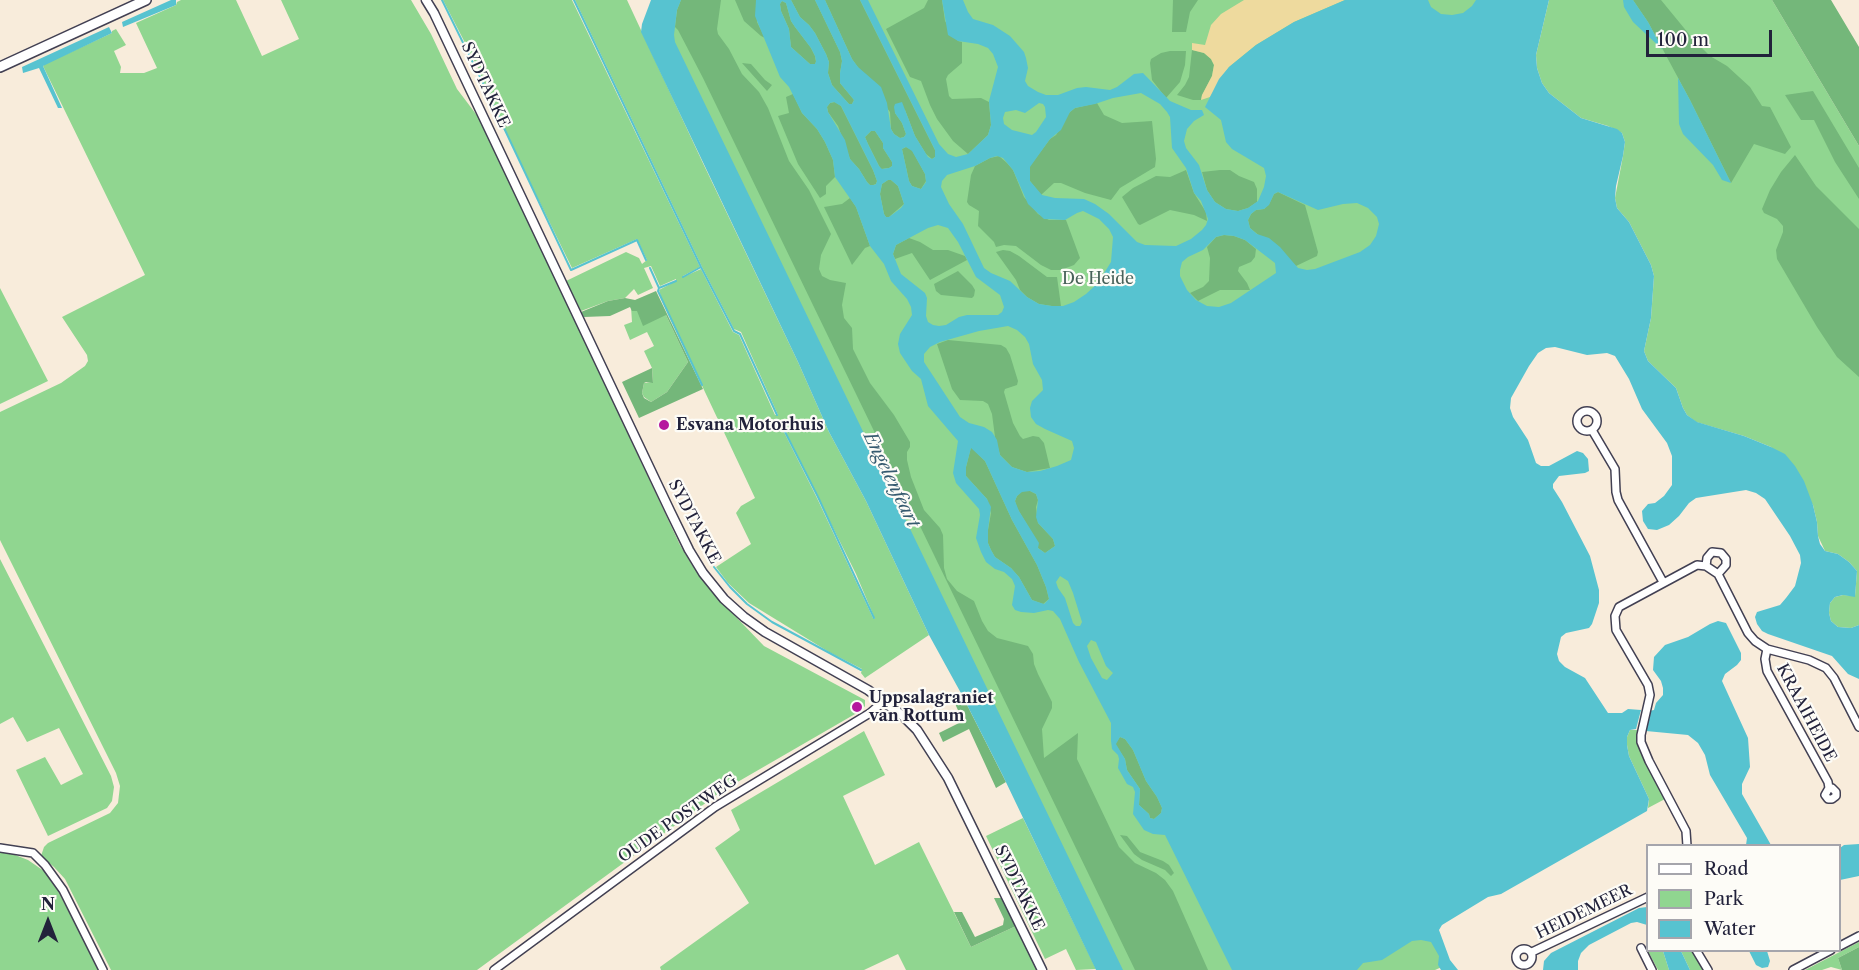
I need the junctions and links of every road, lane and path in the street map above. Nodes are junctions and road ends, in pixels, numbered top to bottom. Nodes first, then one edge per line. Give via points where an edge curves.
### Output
1 (146, 0) edge
2 (426, 0) edge
3 (0, 67) edge
4 (1592, 430) dead end
5 (1706, 566) junction
6 (1718, 574) junction
7 (1664, 582) junction
8 (1767, 649) junction
9 (884, 701) junction
10 (1859, 727) edge
11 (1829, 788) dead end
12 (1687, 844) edge
13 (0, 848) edge
14 (1646, 897) edge
15 (1859, 936) edge
16 (1841, 945) edge
17 (1641, 948) dead end
18 (1532, 952) dead end
19 (1697, 952) edge
20 (1829, 952) edge
21 (103, 970) edge
22 (494, 970) edge
23 (1042, 970) edge
24 (1652, 970) edge
25 (1708, 970) edge
26 (1793, 970) edge

1 - 3 main road
2 - 9 street, SYDTAKKE via 703,573 724,599 765,632
4 - 7 street via 1615,469 1618,500
5 - 6 street
5 - 6 street via 1712,552 1721,553 1726,565
5 - 7 street via 1697,565
6 - 8 street via 1748,633
7 - 12 street via 1619,607 1616,630 1648,685 1649,706 1641,735 1644,752 1686,831
8 - 10 street via 1826,668
8 - 11 street, KRAAIHEIDE via 1767,671
9 - 22 street, OUDE POSTWEG via 715,807
9 - 23 street, SYDTAKKE via 917,730 942,768
13 - 21 street via 33,853 45,865 63,890
14 - 18 street, HEIDEMEER
15 - 16 street
17 - 24 street
19 - 25 street
20 - 26 street

